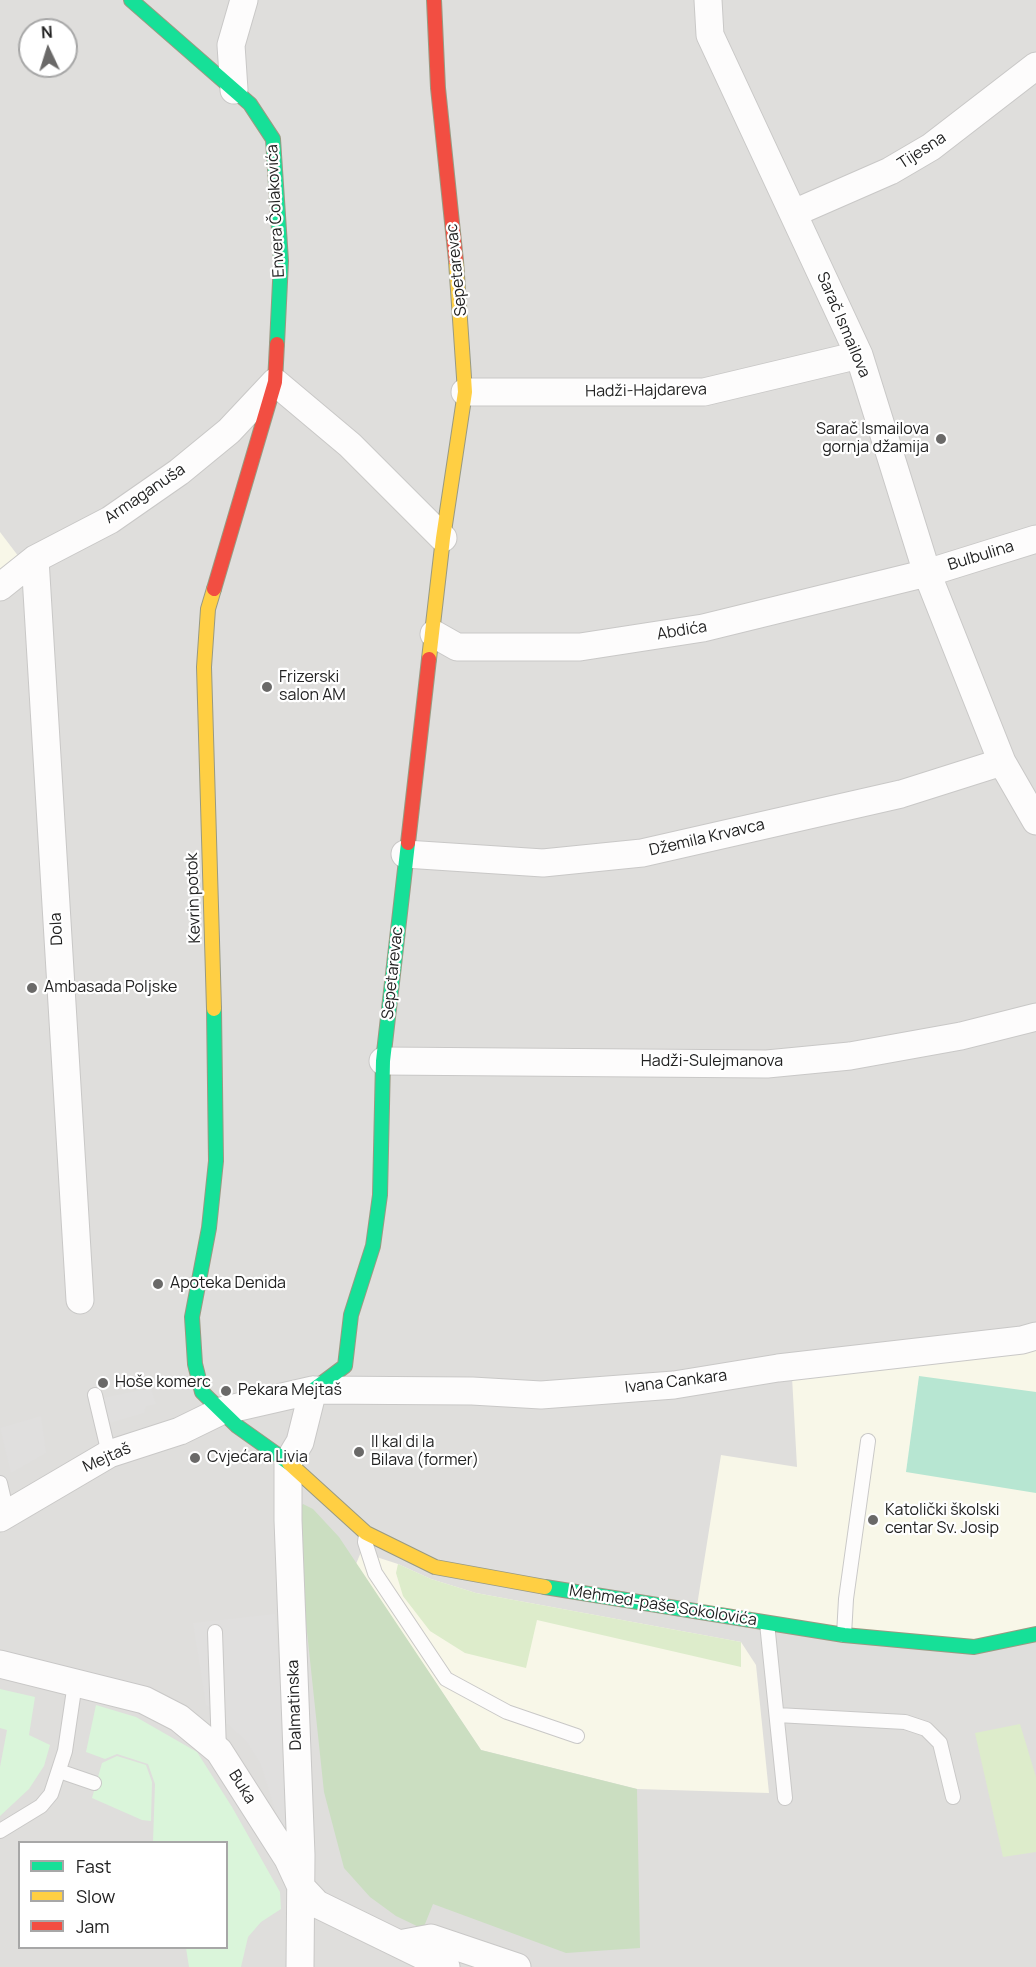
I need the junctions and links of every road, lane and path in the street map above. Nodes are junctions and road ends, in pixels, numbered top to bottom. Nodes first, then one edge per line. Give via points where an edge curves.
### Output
1 (131, 0) edge
2 (244, 0) edge
3 (434, 0) edge
4 (708, 0) edge
5 (1036, 66) edge
6 (234, 90) junction
7 (794, 213) junction
8 (859, 355) junction
9 (275, 382) junction
10 (465, 392) junction
11 (443, 538) junction
12 (1036, 539) edge
13 (35, 559) junction
14 (927, 573) junction
15 (0, 587) edge
16 (434, 634) junction
17 (1002, 762) junction
18 (1036, 821) edge
19 (405, 854) junction
20 (1036, 1017) edge
21 (383, 1061) junction
22 (80, 1300) dead end
23 (1036, 1336) edge
24 (313, 1390) junction
25 (95, 1395) dead end
26 (221, 1411) junction
27 (868, 1441) dead end
28 (109, 1454) junction
29 (288, 1462) junction
30 (0, 1483) edge
31 (315, 1487) junction
32 (289, 1500) junction
33 (4, 1515) edge
34 (366, 1533) junction
35 (767, 1623) junction
36 (215, 1632) dead end
37 (1036, 1634) edge
38 (844, 1635) junction
39 (0, 1664) edge
40 (75, 1683) junction
41 (777, 1715) junction
42 (577, 1736) dead end
43 (219, 1751) junction
44 (59, 1771) junction
45 (94, 1783) dead end
46 (953, 1797) dead end
47 (785, 1798) dead end
48 (0, 1831) edge
49 (301, 1887) junction
50 (399, 1944) junction
51 (294, 1960) edge
52 (446, 1967) edge
53 (517, 1967) edge

1 - 6 street, Envera Čolakovića
2 - 6 street via 231,45
3 - 10 street, Sepetarevac
4 - 7 street, Sarač Ismailova via 710,36
5 - 7 street, Tijesna via 931,147 891,171
6 - 9 street, Envera Čolakovića via 250,104 273,139 281,261
7 - 8 street, Sarač Ismailova
8 - 10 street, Hadži-Hajdareva via 704,392
8 - 14 street, Sarač Ismailova
9 - 11 street via 350,445
9 - 13 street, Armaganuša via 229,431 179,472 110,520
9 - 26 street, Kevrin potok via 208,609 204,667 216,1161 209,1228 192,1317 195,1364 202,1392
10 - 11 street, Sepetarevac
11 - 16 street, Sepetarevac
12 - 14 street, Bulbulina
13 - 15 street, Armaganuša
13 - 22 street, Dola
14 - 16 street, Abdića via 703,628 580,647 457,646
14 - 17 street, Sarač Ismailova
16 - 19 street, Sepetarevac
17 - 18 street, Sarač Ismailova
17 - 19 street, Džemila Krvavca via 901,794 642,853 543,863
19 - 21 street, Sepetarevac
20 - 21 street, Hadži-Sulejmanova via 961,1036 850,1056 767,1064
21 - 24 street, Sepetarevac via 380,1195 373,1246 351,1315 345,1366
23 - 24 street, Ivana Cankara via 674,1385 563,1394
24 - 26 street, Mejtaš
24 - 29 street via 300,1442
25 - 28 lane
26 - 28 street, Mejtaš via 180,1431
26 - 29 street
27 - 38 lane
28 - 33 street, Mejtaš
29 - 31 street, Mehmed-paše Sokolovića
29 - 32 street, Dalmatinska
30 - 33 lane
31 - 32 street via 300,1490
31 - 34 street, Mehmed-paše Sokolovića
32 - 49 street, Dalmatinska
34 - 35 street, Mehmed-paše Sokolovića via 435,1567
34 - 42 lane via 375,1573 446,1679 507,1712
35 - 38 street, Mehmed-paše Sokolovića
35 - 41 lane
36 - 43 lane
37 - 38 street, Mehmed-paše Sokolovića via 974,1647
39 - 40 street, Buka
40 - 43 street, Buka via 144,1700 179,1718
40 - 44 lane
41 - 46 lane via 905,1722 926,1729 940,1743
41 - 47 lane
43 - 49 street, Buka via 288,1859
44 - 45 lane
44 - 48 lane via 51,1794 41,1806
49 - 50 street, Buka via 317,1904
49 - 51 street, Dalmatinska
50 - 52 street, Buka
50 - 53 street via 431,1938

